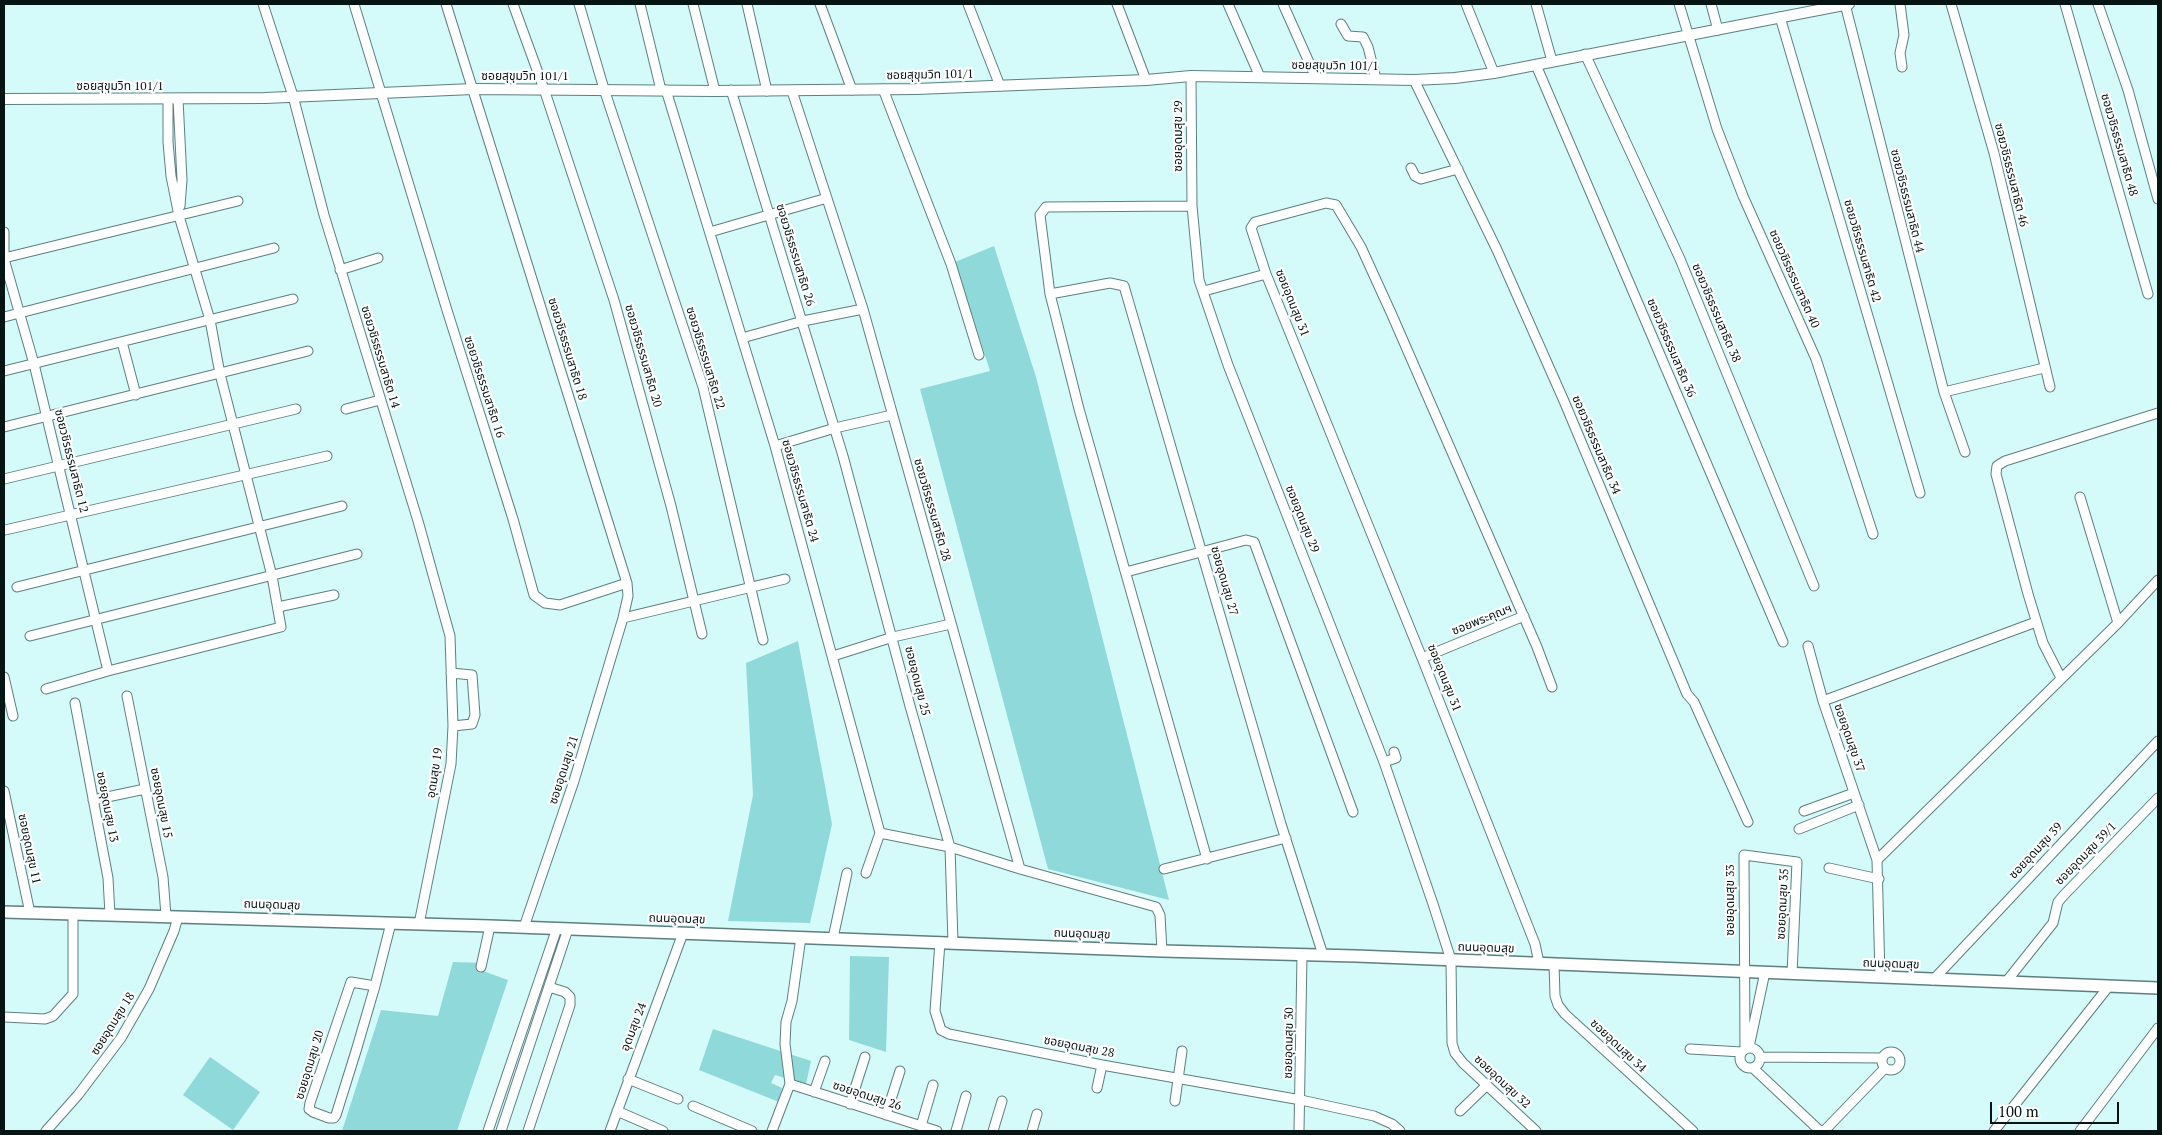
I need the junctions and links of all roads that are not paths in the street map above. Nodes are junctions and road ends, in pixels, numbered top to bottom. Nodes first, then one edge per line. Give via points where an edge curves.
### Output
1 (264, 4) edge
2 (354, 4) edge
3 (446, 4) edge
4 (513, 4) edge
5 (579, 4) edge
6 (640, 4) edge
7 (693, 4) edge
8 (747, 4) edge
9 (820, 4) edge
10 (968, 4) edge
11 (1116, 4) edge
12 (1228, 4) edge
13 (1283, 4) edge
14 (1466, 4) edge
15 (1536, 4) edge
16 (1679, 4) edge
17 (1711, 4) edge
18 (1847, 4) edge
19 (1900, 4) edge
20 (1950, 4) edge
21 (2065, 4) edge
22 (2098, 4) edge
23 (1780, 17) junction
24 (1341, 24) dead end
25 (1718, 30) junction
26 (1688, 35) junction
27 (1585, 54) junction
28 (1552, 61) junction
29 (1536, 65) junction
30 (1902, 67) dead end
31 (1494, 73) junction
32 (1191, 76) junction
33 (1260, 77) junction
34 (1316, 78) junction
35 (1376, 79) junction
36 (1146, 80) junction
37 (1414, 80) junction
38 (1000, 86) junction
39 (474, 89) junction
40 (544, 89) junction
41 (604, 89) junction
42 (883, 89) junction
43 (663, 90) junction
44 (731, 90) junction
45 (852, 90) junction
46 (767, 91) junction
47 (792, 91) junction
48 (380, 92) junction
49 (715, 92) junction
50 (293, 96) junction
51 (4, 99) edge
52 (173, 99) junction
53 (1411, 168) dead end
54 (1458, 169) junction
55 (827, 198) junction
56 (2158, 199) edge
57 (238, 201) dead end
58 (1192, 206) junction
59 (769, 215) junction
60 (179, 216) junction
61 (4, 232) edge
62 (710, 232) junction
63 (274, 248) dead end
64 (4, 257) edge
65 (378, 258) dead end
66 (196, 268) junction
67 (340, 270) junction
68 (1266, 274) junction
69 (1204, 291) junction
70 (1050, 294) junction
71 (2148, 294) dead end
72 (293, 299) dead end
73 (862, 309) junction
74 (20, 313) junction
75 (4, 317) edge
76 (210, 320) junction
77 (803, 321) junction
78 (742, 338) junction
79 (122, 342) junction
80 (308, 351) dead end
81 (979, 355) dead end
82 (34, 364) junction
83 (2044, 368) junction
84 (4, 371) edge
85 (220, 374) junction
86 (2050, 387) dead end
87 (1944, 392) junction
88 (136, 395) junction
89 (380, 400) junction
90 (346, 408) dead end
91 (296, 409) dead end
92 (2158, 413) edge
93 (892, 415) junction
94 (46, 416) junction
95 (234, 424) junction
96 (4, 427) edge
97 (835, 428) junction
98 (775, 446) junction
99 (1966, 452) dead end
100 (328, 456) dead end
101 (60, 466) junction
102 (247, 474) junction
103 (4, 480) edge
104 (1920, 493) dead end
105 (2080, 497) dead end
106 (342, 506) dead end
107 (72, 516) junction
108 (260, 526) junction
109 (6, 530) dead end
110 (1873, 534) dead end
111 (1203, 552) junction
112 (357, 554) dead end
113 (84, 570) junction
114 (1126, 572) junction
115 (272, 576) junction
116 (785, 579) dead end
117 (2158, 580) edge
118 (627, 583) junction
119 (1814, 586) dead end
120 (17, 587) dead end
121 (751, 589) junction
122 (334, 595) dead end
123 (694, 600) junction
124 (278, 607) junction
125 (1524, 616) junction
126 (623, 618) junction
127 (96, 620) junction
128 (2036, 622) junction
129 (2118, 623) junction
130 (446, 624) joint
131 (951, 624) junction
132 (702, 634) dead end
133 (30, 636) dead end
134 (893, 637) junction
135 (763, 640) dead end
136 (1783, 642) dead end
137 (1808, 646) dead end
138 (834, 656) junction
139 (1422, 658) junction
140 (108, 670) junction
141 (451, 673) junction
142 (4, 677) edge
143 (2061, 678) junction
144 (1552, 687) dead end
145 (46, 689) dead end
146 (127, 696) dead end
147 (1823, 701) junction
148 (75, 703) dead end
149 (13, 716) dead end
150 (453, 726) junction
151 (2158, 741) edge
152 (1394, 752) dead end
153 (1384, 762) junction
154 (145, 789) junction
155 (4, 791) edge
156 (1854, 792) junction
157 (2158, 798) edge
158 (93, 800) junction
159 (1859, 805) junction
160 (1804, 810) dead end
161 (1353, 812) dead end
162 (1748, 822) dead end
163 (1799, 829) dead end
164 (880, 833) junction
165 (1286, 838) junction
166 (950, 847) junction
167 (1208, 858) junction
168 (1770, 858) joint
169 (1878, 860) junction
170 (1829, 868) dead end
171 (1020, 869) junction
172 (1164, 869) dead end
173 (847, 873) dead end
174 (866, 873) dead end
175 (1879, 879) junction
176 (4, 912) edge
177 (30, 913) junction
178 (74, 914) junction
179 (110, 915) junction
180 (172, 916) junction
181 (391, 923) junction
182 (419, 924) junction
183 (490, 926) junction
184 (524, 927) junction
185 (563, 928) junction
186 (683, 933) junction
187 (801, 937) junction
188 (833, 938) junction
189 (940, 942) junction
190 (953, 943) junction
191 (1162, 951) junction
192 (1302, 955) junction
193 (1323, 955) junction
194 (1451, 960) junction
195 (1539, 963) junction
196 (1554, 964) junction
197 (481, 967) dead end
198 (1744, 971) junction
199 (1765, 972) junction
200 (1792, 974) junction
201 (1880, 977) junction
202 (540, 978) junction
203 (1933, 980) junction
204 (2006, 982) junction
205 (550, 984) junction
206 (375, 986) junction
207 (2109, 986) junction
208 (2158, 988) edge
209 (4, 1018) edge
210 (2158, 1028) edge
211 (1690, 1049) dead end
212 (1745, 1049) junction
213 (1182, 1051) dead end
214 (866, 1057) dead end
215 (1761, 1057) junction
216 (1882, 1058) junction
217 (825, 1061) dead end
218 (1102, 1065) junction
219 (1753, 1068) junction
220 (1885, 1068) junction
221 (900, 1071) dead end
222 (1180, 1078) junction
223 (628, 1080) junction
224 (790, 1084) junction
225 (933, 1085) dead end
226 (1487, 1085) junction
227 (1096, 1088) dead end
228 (814, 1092) junction
229 (966, 1096) dead end
230 (678, 1099) dead end
231 (1301, 1100) junction
232 (1002, 1101) dead end
233 (1175, 1101) dead end
234 (850, 1104) junction
235 (693, 1106) dead end
236 (617, 1111) junction
237 (1460, 1111) dead end
238 (1037, 1114) dead end
239 (886, 1115) junction
240 (921, 1126) junction
241 (46, 1131) edge
242 (488, 1131) edge
243 (501, 1131) edge
244 (528, 1131) edge
245 (610, 1131) edge
246 (664, 1131) edge
247 (752, 1131) edge
248 (772, 1131) edge
249 (937, 1131) edge
250 (956, 1131) edge
251 (993, 1131) edge
252 (1032, 1131) edge
253 (1300, 1131) edge
254 (1400, 1131) edge
255 (1536, 1131) edge
256 (1693, 1131) edge
257 (1994, 1131) edge
258 (2080, 1131) edge

1 - 50 street, ซอยวชิรธรรมสาธิต 14
2 - 48 street
3 - 39 street, ซอยวชิรธรรมสาธิต 18
4 - 40 street, ซอยวชิรธรรมสาธิต 20
5 - 41 street, ซอยวชิรธรรมสาธิต 22
6 - 43 street, ซอยวชิรธรรมสาธิต 24
7 - 49 street
8 - 46 street
9 - 45 street
10 - 38 street
11 - 36 street
12 - 33 street
13 - 34 street
14 - 31 street
15 - 28 street
16 - 26 street, ซอยวชิรธรรมสาธิต 40
17 - 25 street
18 - 23 street, ซอยสุขุมวิท 101/1
18 - 87 street, ซอยวชิรธรรมสาธิต 44
19 - 30 street via 1904,35 1900,53
20 - 83 street, ซอยวชิรธรรมสาธิต 46 via 1994,153
21 - 71 street, ซอยวชิรธรรมสาธิต 48
22 - 56 street via 2128,90
23 - 25 street, ซอยสุขุมวิท 101/1
23 - 104 street, ซอยวชิรธรรมสาธิต 42
24 - 35 street via 1348,36 1363,38
25 - 26 street, ซอยสุขุมวิท 101/1
26 - 27 street, ซอยสุขุมวิท 101/1
26 - 110 street, ซอยวชิรธรรมสาธิต 40 via 1717,129 1743,196 1816,359
27 - 28 street, ซอยสุขุมวิท 101/1
27 - 119 street, ซอยวชิรธรรมสาธิต 38 via 1680,259
28 - 29 street, ซอยสุขุมวิท 101/1
29 - 31 street, ซอยสุขุมวิท 101/1
29 - 136 street, ซอยวชิรธรรมสาธิต 36
31 - 37 street, ซอยสุขุมวิท 101/1
32 - 33 street, ซอยสุขุมวิท 101/1
32 - 36 street, ซอยสุขุมวิท 101/1
32 - 58 street, ซอยอุดมสุข 29
33 - 34 street, ซอยสุขุมวิท 101/1
34 - 35 street, ซอยสุขุมวิท 101/1
35 - 37 street, ซอยสุขุมวิท 101/1
36 - 38 street, ซอยสุขุมวิท 101/1
37 - 54 street, ซอยวชิรธรรมสาธิต 34
38 - 42 street, ซอยสุขุมวิท 101/1
39 - 40 street, ซอยสุขุมวิท 101/1
39 - 48 street, ซอยสุขุมวิท 101/1
39 - 118 street, ซอยวชิรธรรมสาธิต 18
40 - 41 street, ซอยสุขุมวิท 101/1
40 - 123 street, ซอยวชิรธรรมสาธิต 20 via 614,300 643,399
41 - 43 street, ซอยสุขุมวิท 101/1
41 - 121 street, ซอยวชิรธรรมสาธิต 22 via 703,387
42 - 45 street, ซอยสุขุมวิท 101/1
42 - 81 street via 951,264
43 - 49 street, ซอยสุขุมวิท 101/1
43 - 62 street, ซอยวชิรธรรมสาธิต 24
44 - 46 street, ซอยสุขุมวิท 101/1
44 - 49 street, ซอยสุขุมวิท 101/1
44 - 59 street, ซอยวชิรธรรมสาธิต 26
45 - 47 street, ซอยสุขุมวิท 101/1
46 - 47 street, ซอยสุขุมวิท 101/1
47 - 55 street, ซอยวชิรธรรมสาธิต 28
48 - 50 street, ซอยสุขุมวิท 101/1
48 - 118 street, ซอยวชิรธรรมสาธิต 16 via 534,595 545,603 560,605
50 - 52 street, ซอยสุขุมวิท 101/1
50 - 67 street, ซอยวชิรธรรมสาธิต 14
51 - 52 street, ซอยสุขุมวิท 101/1
52 - 60 street via 168,142
53 - 54 street via 1420,179
54 - 162 street, ซอยวชิรธรรมสาธิต 34 via 1564,400 1686,694 1694,702
55 - 59 street
55 - 73 street, ซอยวชิรธรรมสาธิต 28
57 - 60 street
58 - 69 street, ซอยอุดมสุข 29 via 1197,271
58 - 70 street via 1046,207 1040,215
59 - 62 street
59 - 77 street, ซอยวชิรธรรมสาธิต 26
60 - 64 street
60 - 66 street
61 - 64 street, ซอยวชิรธรรมสาธิต 12
62 - 78 street, ซอยวชิรธรรมสาธิต 24
63 - 66 street
64 - 74 street, ซอยวชิรธรรมสาธิต 12
65 - 67 street
66 - 74 street
66 - 76 street
67 - 89 street, ซอยวชิรธรรมสาธิต 14
68 - 69 street
68 - 125 street, ซอยอุดมสุข 31 via 1251,228 1253,224 1326,203 1336,206 1365,256
68 - 139 street, ซอยอุดมสุข 31
69 - 153 street, ซอยอุดมสุข 29 via 1228,365
70 - 111 street, ซอยอุดมสุข 27 via 1110,283 1124,286
70 - 114 street
72 - 76 street
73 - 77 street
73 - 93 street, ซอยวชิรธรรมสาธิต 28
74 - 75 street
74 - 82 street, ซอยวชิรธรรมสาธิต 12
76 - 79 street
76 - 85 street
77 - 78 street
77 - 97 street, ซอยวชิรธรรมสาธิต 26
78 - 98 street, ซอยวชิรธรรมสาธิต 24
79 - 82 street
79 - 88 street
80 - 85 street
82 - 84 street
82 - 94 street, ซอยวชิรธรรมสาธิต 12
83 - 86 street, ซอยวชิรธรรมสาธิต 46
83 - 87 street
85 - 88 street
85 - 95 street
87 - 99 street, ซอยวชิรธรรมสาธิต 44
88 - 94 street
89 - 90 street
89 - 130 street, ซอยวชิรธรรมสาธิต 14 via 418,520
91 - 95 street
92 - 128 street via 1997,466 1996,474
93 - 97 street
93 - 131 street, ซอยวชิรธรรมสาธิต 28
94 - 96 street
94 - 101 street, ซอยวชิรธรรมสาธิต 12
95 - 101 street
95 - 102 street
97 - 98 street
97 - 134 street, ซอยอุดมสุข 25
98 - 138 street, ซอยวชิรธรรมสาธิต 24
100 - 102 street
101 - 103 street
101 - 107 street, ซอยวชิรธรรมสาธิต 12
102 - 107 street
102 - 108 street
105 - 129 street
106 - 108 street
107 - 109 street
107 - 113 street, ซอยวชิรธรรมสาธิต 12
108 - 113 street
108 - 115 street
111 - 114 street
111 - 161 street via 1246,540 1254,542
111 - 165 street, ซอยอุดมสุข 27
112 - 115 street
113 - 120 street
113 - 127 street, ซอยวชิรธรรมสาธิต 12
114 - 167 street
115 - 124 street
115 - 127 street
116 - 121 street
117 - 129 street
118 - 126 street, ซอยวชิรธรรมสาธิต 18
121 - 123 street
121 - 135 street, ซอยวชิรธรรมสาธิต 22
122 - 124 street
123 - 126 street
123 - 132 street, ซอยวชิรธรรมสาธิต 20
124 - 140 street via 282,623 279,628
125 - 139 street, ซอยพระคุณฯ
125 - 144 street, ซอยอุดมสุข 31
126 - 184 street, ซอยอุดมสุข 21 via 574,781
127 - 133 street
127 - 140 street, ซอยวชิรธรรมสาธิต 12
128 - 143 street
128 - 147 street, ซอยอุดมสุข 37
129 - 143 street
130 - 141 street, อุดมสุข 19 via 450,636
131 - 134 street
131 - 171 street, ซอยวชิรธรรมสาธิต 28
134 - 138 street
134 - 166 street, ซอยอุดมสุข 25
137 - 147 street
138 - 164 street, ซอยวชิรธรรมสาธิต 24
139 - 195 street, ซอยอุดมสุข 31 via 1535,944
140 - 145 street
141 - 150 street, อุดมสุข 19
141 - 150 street via 472,675 475,714 472,724
142 - 149 street
143 - 169 street
146 - 154 street, ซอยอุดมสุข 15
147 - 156 street, ซอยอุดมสุข 37
148 - 158 street, ซอยอุดมสุข 13
150 - 182 street, อุดมสุข 19 via 451,764
151 - 203 street, ซอยอุดมสุข 39
152 - 153 street via 1396,758
153 - 194 street, ซอยอุดมสุข 29
154 - 158 street
154 - 180 street, ซอยอุดมสุข 15
155 - 177 street, ซอยอุดมสุข 11
156 - 159 street, ซอยอุดมสุข 37
156 - 160 street
157 - 204 street, ซอยอุดมสุข 39/1 via 2064,894 2058,902 2053,923
158 - 179 street, ซอยอุดมสุข 13 via 108,878
159 - 163 street
159 - 169 street, ซอยอุดมสุข 37
164 - 166 street
164 - 174 street
165 - 167 street
165 - 193 street, ซอยอุดมสุข 27
166 - 171 street
166 - 190 street, ซอยอุดมสุข 25
167 - 172 street
168 - 198 street, ซอยอุดมสุข 33 via 1744,855
168 - 200 street, ซอยอุดมสุข 35 via 1797,862
169 - 175 street, ซอยอุดมสุข 37
170 - 175 street
171 - 191 street via 1156,907 1160,915
173 - 188 street
175 - 201 street, ซอยอุดมสุข 37
176 - 177 main road, ถนนอุดมสุข
177 - 178 main road, ถนนอุดมสุข
178 - 179 main road, ถนนอุดมสุข
178 - 209 street via 73,994 53,1016 45,1019
179 - 180 main road, ถนนอุดมสุข
180 - 181 main road, ถนนอุดมสุข
180 - 241 street, ซอยอุดมสุข 18 via 174,931 149,989 121,1038
181 - 182 main road, ถนนอุดมสุข
181 - 206 street, ซอยอุดมสุข 20
182 - 183 main road, ถนนอุดมสุข
183 - 184 main road, ถนนอุดมสุข
183 - 197 street
184 - 185 main road, ถนนอุดมสุข
185 - 186 main road, ถนนอุดมสุข
185 - 202 street
185 - 205 street
186 - 187 main road, ถนนอุดมสุข
186 - 223 street, อุดมสุข 24
187 - 188 main road, ถนนอุดมสุข
187 - 224 street via 786,1022
188 - 189 main road, ถนนอุดมสุข
189 - 190 main road, ถนนอุดมสุข
189 - 218 street, ซอยอุดมสุข 28 via 935,1011 941,1030
190 - 191 main road, ถนนอุดมสุข
191 - 192 main road, ถนนอุดมสุข
192 - 193 main road, ถนนอุดมสุข
192 - 231 street, ซอยอุดมสุข 30
193 - 194 main road, ถนนอุดมสุข
194 - 195 main road, ถนนอุดมสุข
194 - 226 street, ซอยอุดมสุข 32 via 1452,1043 1455,1053
195 - 196 main road, ถนนอุดมสุข
196 - 198 main road, ถนนอุดมสุข
196 - 256 street, ซอยอุดมสุข 34 via 1555,996 1564,1014
198 - 199 main road, ถนนอุดมสุข
198 - 212 street
199 - 200 main road, ถนนอุดมสุข
199 - 212 street
200 - 201 main road, ถนนอุดมสุข
201 - 203 main road, ถนนอุดมสุข
202 - 205 street
202 - 242 street
203 - 204 main road, ถนนอุดมสุข
204 - 207 main road, ถนนอุดมสุข
205 - 243 street
205 - 244 street via 570,997 570,1005
206 - 206 street, ซอยอุดมสุข 20 via 350,982 310,1103 312,1112 329,1118 336,1115
207 - 208 main road, ถนนอุดมสุข
207 - 257 street
210 - 258 street
211 - 212 street
212 - 215 street via 1758,1051
212 - 219 street via 1741,1062
213 - 222 street
214 - 234 street
215 - 216 street
215 - 219 street
216 - 220 street
216 - 220 street via 1894,1052 1900,1060 1895,1069
217 - 228 street
218 - 222 street, ซอยอุดมสุข 28
218 - 227 street
219 - 220 street via 1819,1130 1824,1131
221 - 239 street
222 - 231 street, ซอยอุดมสุข 28
222 - 233 street
223 - 230 street
223 - 236 street, อุดมสุข 24
224 - 228 street, ซอยอุดมสุข 26
224 - 248 street
225 - 240 street
226 - 237 street
226 - 255 street, ซอยอุดมสุข 32
228 - 234 street, ซอยอุดมสุข 26
229 - 250 street
231 - 253 street, ซอยอุดมสุข 30
231 - 254 street, ซอยอุดมสุข 28 via 1374,1116
232 - 251 street
234 - 239 street, ซอยอุดมสุข 26
235 - 247 street
236 - 245 street, อุดมสุข 24
236 - 246 street
238 - 252 street
239 - 240 street, ซอยอุดมสุข 26
240 - 249 street, ซอยอุดมสุข 26

